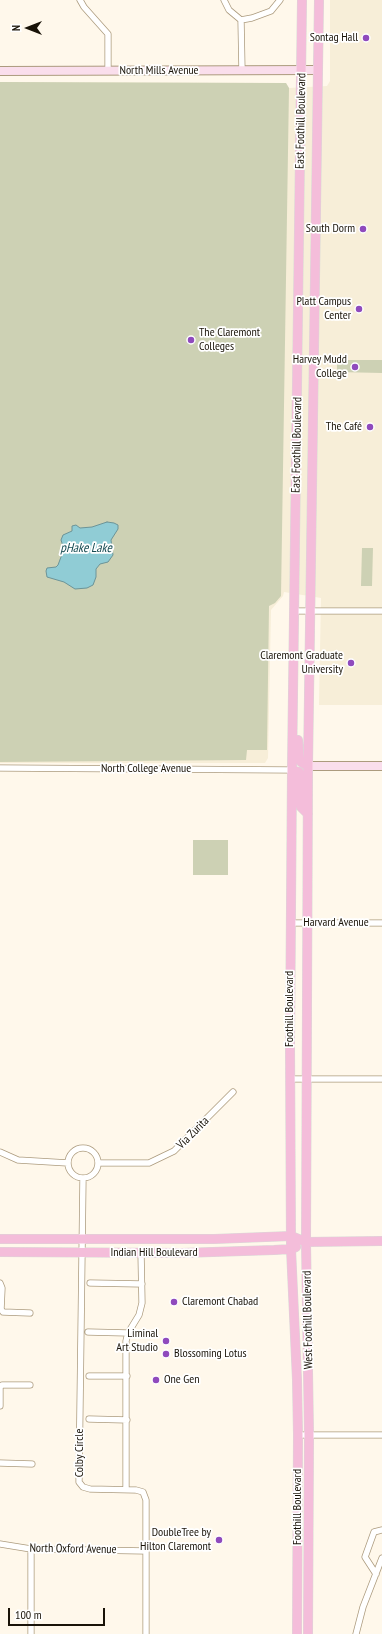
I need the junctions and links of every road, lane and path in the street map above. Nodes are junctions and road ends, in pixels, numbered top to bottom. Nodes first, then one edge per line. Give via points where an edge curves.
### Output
1 (80, 0) edge
2 (224, 0) edge
3 (280, 0) edge
4 (302, 0) edge
5 (319, 0) edge
6 (241, 20) junction
7 (302, 70) junction
8 (317, 70) junction
9 (0, 71) edge
10 (108, 71) junction
11 (242, 71) junction
12 (310, 610) junction
13 (295, 611) junction
14 (382, 611) edge
15 (293, 717) junction
16 (308, 766) junction
17 (382, 766) edge
18 (0, 768) edge
19 (292, 770) junction
20 (308, 814) junction
21 (290, 923) junction
22 (307, 923) junction
23 (382, 923) edge
24 (290, 1079) junction
25 (307, 1079) junction
26 (382, 1079) edge
27 (232, 1092) dead end
28 (0, 1152) edge
29 (68, 1163) junction
30 (98, 1163) junction
31 (83, 1178) junction
32 (291, 1236) junction
33 (0, 1239) edge
34 (82, 1239) junction
35 (382, 1241) edge
36 (306, 1242) junction
37 (291, 1249) junction
38 (0, 1252) edge
39 (81, 1252) junction
40 (141, 1252) junction
41 (0, 1283) edge
42 (90, 1283) dead end
43 (142, 1284) junction
44 (30, 1313) dead end
45 (88, 1332) dead end
46 (128, 1333) junction
47 (89, 1376) dead end
48 (127, 1376) junction
49 (297, 1380) joint
50 (30, 1385) dead end
51 (0, 1387) edge
52 (309, 1399) joint
53 (0, 1406) edge
54 (89, 1419) dead end
55 (127, 1420) junction
56 (298, 1435) junction
57 (309, 1435) junction
58 (382, 1435) edge
59 (0, 1463) edge
60 (32, 1464) dead end
61 (126, 1489) junction
62 (382, 1530) edge
63 (0, 1544) edge
64 (31, 1549) junction
65 (146, 1551) junction
66 (382, 1558) edge
67 (376, 1574) junction
68 (31, 1634) edge
69 (146, 1634) edge
70 (297, 1634) edge
71 (308, 1634) edge
72 (356, 1634) edge

1 - 10 street via 108,34
2 - 6 street via 229,10
3 - 6 street via 271,10
4 - 7 main road, East Foothill Boulevard
5 - 8 main road, East Foothill Boulevard
6 - 11 street
7 - 8 main road, North Mills Avenue
7 - 11 main road, North Mills Avenue
7 - 13 main road, East Foothill Boulevard
8 - 12 main road, East Foothill Boulevard
9 - 10 main road, North Mills Avenue
10 - 11 main road, North Mills Avenue
12 - 13 street
12 - 14 street
12 - 16 main road, East Foothill Boulevard
13 - 15 main road, East Foothill Boulevard
15 - 16 main road via 298,731 299,758
15 - 19 main road, East Foothill Boulevard
16 - 17 main road
16 - 20 main road, Foothill Boulevard
18 - 19 street, North College Avenue
19 - 20 main road via 299,772 300,803
19 - 21 main road, Foothill Boulevard
20 - 22 main road, Foothill Boulevard
21 - 22 street, Harvard Avenue
21 - 24 main road, Foothill Boulevard
22 - 23 street, Harvard Avenue
22 - 25 main road, Foothill Boulevard
24 - 25 street
24 - 32 main road, Foothill Boulevard
25 - 26 street
25 - 36 main road, Foothill Boulevard
27 - 30 street, Via Zurita via 174,1151 149,1163
28 - 29 street via 18,1160
29 - 30 street via 72,1152 83,1148 94,1152
29 - 31 street via 72,1174
30 - 31 street via 94,1174
31 - 34 street, Colby Circle
32 - 34 main road, Indian Hill Boulevard
32 - 36 main road, Indian Hill Boulevard
32 - 37 main road, Foothill Boulevard
33 - 34 main road, Indian Hill Boulevard
34 - 39 street, Colby Circle
35 - 36 main road, Indian Hill Boulevard
36 - 37 main road, Indian Hill Boulevard
36 - 52 main road, West Foothill Boulevard
37 - 40 main road, Indian Hill Boulevard
37 - 49 main road, West Foothill Boulevard
38 - 39 main road, Indian Hill Boulevard
39 - 40 main road, Indian Hill Boulevard
39 - 61 street, Colby Circle via 79,1482 83,1487 90,1489
40 - 43 street
41 - 44 street via 3,1312
42 - 43 street
43 - 46 street via 139,1315
45 - 46 street
46 - 48 street
47 - 48 street
48 - 55 street
49 - 56 main road, Foothill Boulevard
50 - 51 street
51 - 53 street
52 - 57 main road, Foothill Boulevard
54 - 55 street
55 - 61 street
56 - 57 street
56 - 70 main road, Foothill Boulevard
57 - 58 street
57 - 71 main road, Foothill Boulevard
59 - 60 street
61 - 65 street, Colby Circle via 143,1492 146,1500
62 - 67 street via 374,1532 365,1557
63 - 64 street, North Oxford Avenue
64 - 65 street, North Oxford Avenue
64 - 68 street
65 - 69 street, Colby Circle
66 - 67 street
67 - 72 street

